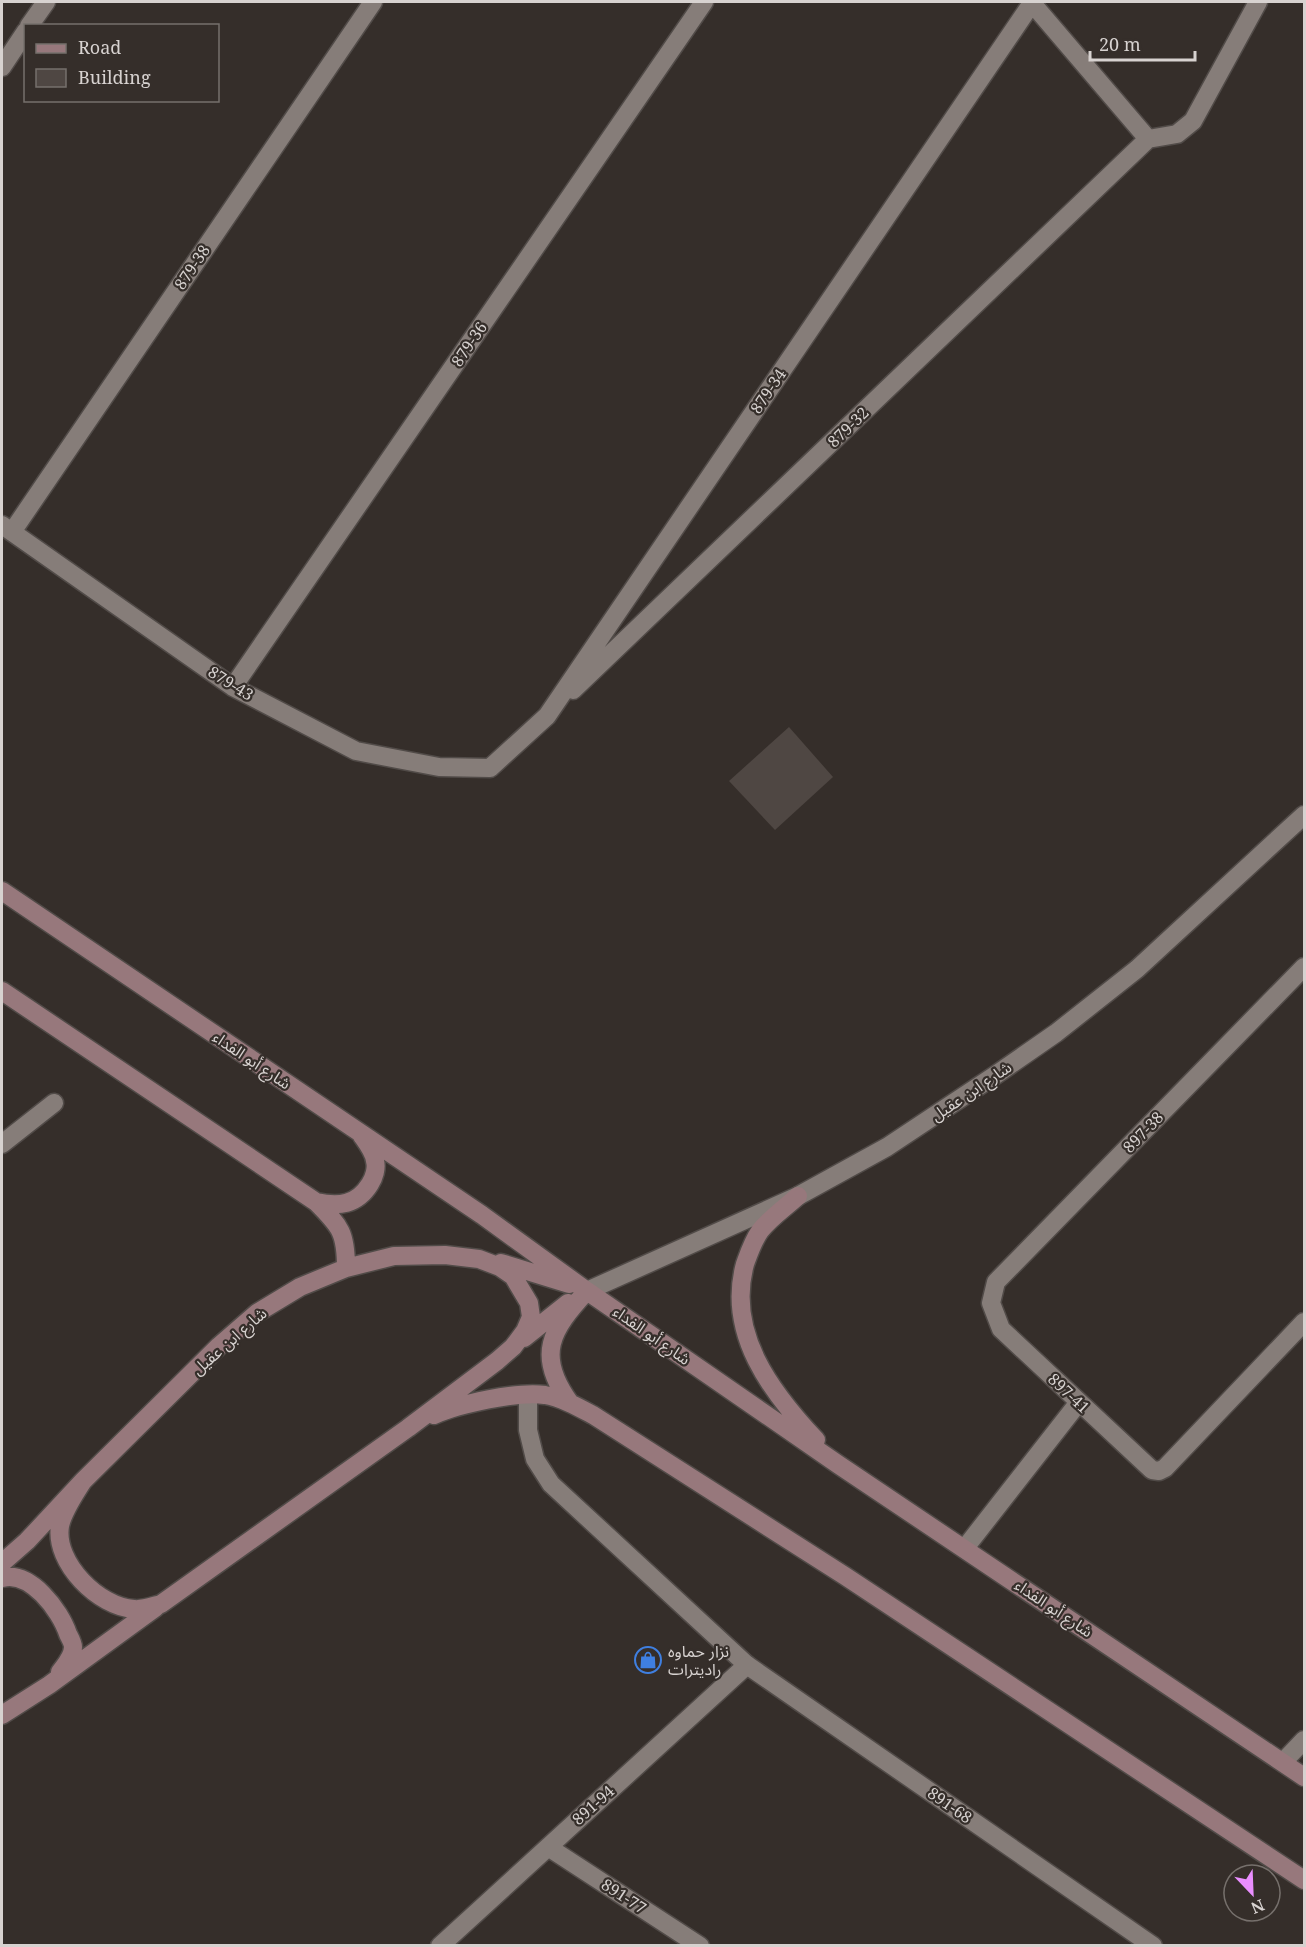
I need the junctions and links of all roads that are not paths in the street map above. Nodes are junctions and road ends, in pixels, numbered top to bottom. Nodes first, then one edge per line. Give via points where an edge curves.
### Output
1 (45, 2) edge
2 (373, 2) edge
3 (704, 2) edge
4 (1031, 2) edge
5 (1258, 2) edge
6 (30, 24) edge
7 (24, 34) edge
8 (2, 67) edge
9 (1148, 139) junction
10 (7, 529) edge
11 (234, 687) junction
12 (547, 716) junction
13 (490, 768) joint
14 (1305, 815) edge
15 (2, 891) edge
16 (1305, 967) edge
17 (2, 991) edge
18 (54, 1103) dead end
19 (360, 1133) junction
20 (2, 1144) edge
21 (798, 1196) junction
22 (316, 1202) junction
23 (479, 1259) junction
24 (346, 1268) junction
25 (587, 1291) junction
26 (991, 1303) joint
27 (1305, 1322) edge
28 (513, 1347) junction
29 (528, 1395) junction
30 (1079, 1402) junction
31 (570, 1403) junction
32 (408, 1428) junction
33 (839, 1465) junction
34 (83, 1481) junction
35 (965, 1548) junction
36 (2, 1563) edge
37 (2, 1578) edge
38 (161, 1604) junction
39 (747, 1665) junction
40 (49, 1684) junction
41 (2, 1715) edge
42 (1305, 1740) edge
43 (1283, 1762) junction
44 (1305, 1777) edge
45 (548, 1847) junction
46 (1305, 1880) edge
47 (440, 1946) edge
48 (700, 1946) edge
49 (1153, 1946) edge

1 - 6 street
2 - 10 street, 879-38
3 - 11 street, 879-36
4 - 9 street
4 - 12 street, 879-34
5 - 9 street via 1193,121 1177,134
7 - 8 street
9 - 12 street, 879-32
10 - 11 street, 879-43
11 - 13 street, 879-43 via 356,751 439,767
12 - 13 street, 879-34
14 - 21 street, شارع ابن عقيل via 1137,969 1056,1033 887,1147
15 - 19 main road, شارع أبو الفداء
16 - 26 street, 897-38 via 996,1282
17 - 22 main road
18 - 20 street
19 - 22 main road via 376,1162 373,1179 364,1194 350,1203 333,1206
19 - 25 main road, شارع أبو الفداء
21 - 25 street, شارع ابن عقيل
21 - 33 main road via 761,1230 749,1251 740,1298 743,1323 753,1357 775,1393
22 - 24 main road via 342,1231
23 - 24 main road, شارع ابن عقيل via 394,1256
23 - 25 main road, شارع ابن عقيل
23 - 28 main road, شارع ابن عقيل via 513,1276 529,1303 531,1317
24 - 34 main road, شارع ابن عقيل via 300,1287 257,1313
25 - 28 main road, شارع ابن عقيل
25 - 31 main road via 561,1322 550,1355 557,1386
25 - 33 main road, شارع أبو الفداء
26 - 30 street, 897-41 via 1001,1329
27 - 30 street, 897-41 via 1159,1471 1152,1470
28 - 32 main road, شارع ابن عقيل
29 - 31 main road via 545,1395
29 - 32 main road via 473,1403
29 - 39 street, 891-68 via 528,1430 535,1459 551,1484
30 - 35 street
31 - 46 main road via 846,1576
32 - 38 main road, شارع ابن عقيل
33 - 35 main road, شارع أبو الفداء
34 - 36 main road, شارع ابن عقيل
34 - 38 main road, شارع ابن عقيل via 60,1527 62,1550 73,1571 93,1593 117,1606 136,1610
35 - 43 main road, شارع أبو الفداء
37 - 40 main road via 9,1576 27,1582 49,1599 65,1623 73,1647 68,1662
38 - 40 main road, شارع ابن عقيل
39 - 45 street, 891-94
39 - 49 street, 891-68
40 - 41 main road, شارع ابن عقيل
42 - 43 street
43 - 44 main road, شارع أبو الفداء
45 - 47 street, 891-94
45 - 48 street, 891-77

